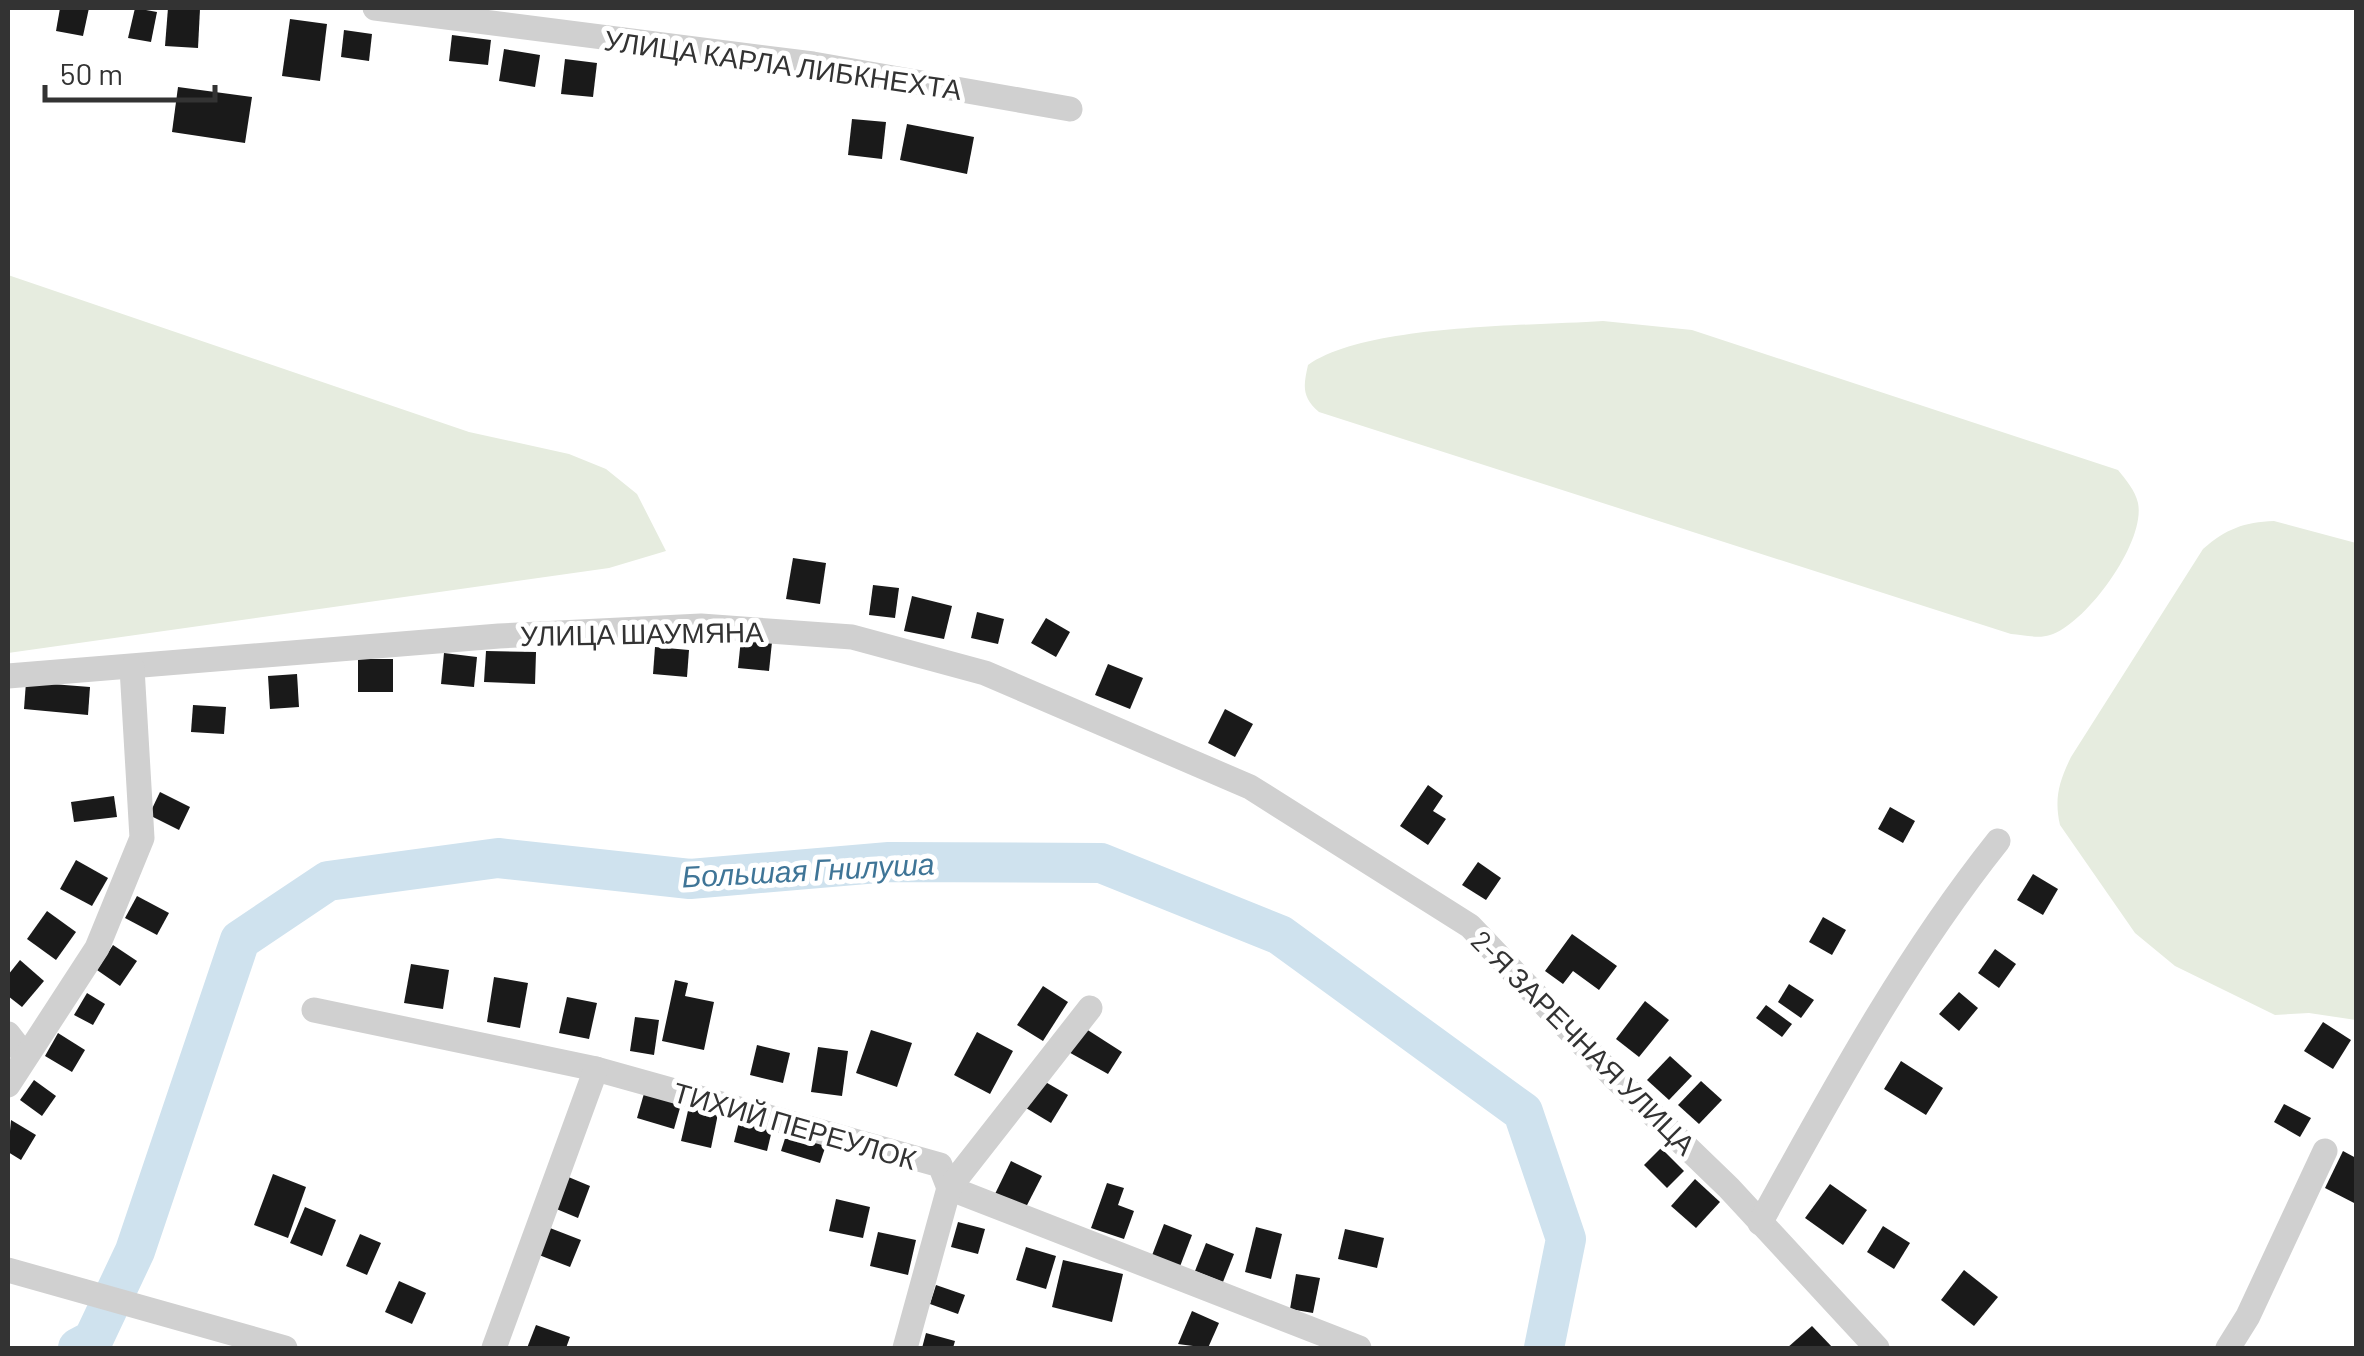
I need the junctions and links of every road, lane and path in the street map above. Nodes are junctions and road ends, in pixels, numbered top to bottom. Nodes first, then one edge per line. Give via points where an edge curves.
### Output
1 (375, 8) edge
2 (1070, 109) dead end
3 (132, 668) junction
4 (8, 676) edge
5 (1250, 786) joint
6 (1998, 841) dead end
7 (1090, 1008) dead end
8 (314, 1010) dead end
9 (8, 1034) edge
10 (24, 1056) junction
11 (596, 1069) junction
12 (8, 1084) edge
13 (2325, 1151) dead end
14 (949, 1188) junction
15 (1760, 1223) junction
16 (18, 1274) edge
17 (285, 1348) edge
18 (494, 1348) edge
19 (905, 1348) edge
20 (1359, 1348) edge
21 (1877, 1348) edge
22 (2228, 1348) edge

1 - 2 street, УЛИЦА КАРЛА ЛИБКНЕХТА via 813,64
3 - 4 street, УЛИЦА ШАУМЯНА
3 - 5 street, УЛИЦА ШАУМЯНА via 626,627 852,636 985,673
3 - 10 street via 142,838 97,948
5 - 15 street, 2-Я ЗАРЕЧНАЯ УЛИЦА via 1470,926
6 - 15 street via 1938,916
7 - 14 street
8 - 11 street, ТИХИЙ ПЕРЕУЛОК
9 - 10 street
10 - 12 street
11 - 14 street, ТИХИЙ ПЕРЕУЛОК via 940,1165
11 - 18 street
13 - 22 street
14 - 19 street
14 - 20 street, ТИХИЙ ПЕРЕУЛОК
15 - 21 street, 2-Я ЗАРЕЧНАЯ УЛИЦА
16 - 17 street

